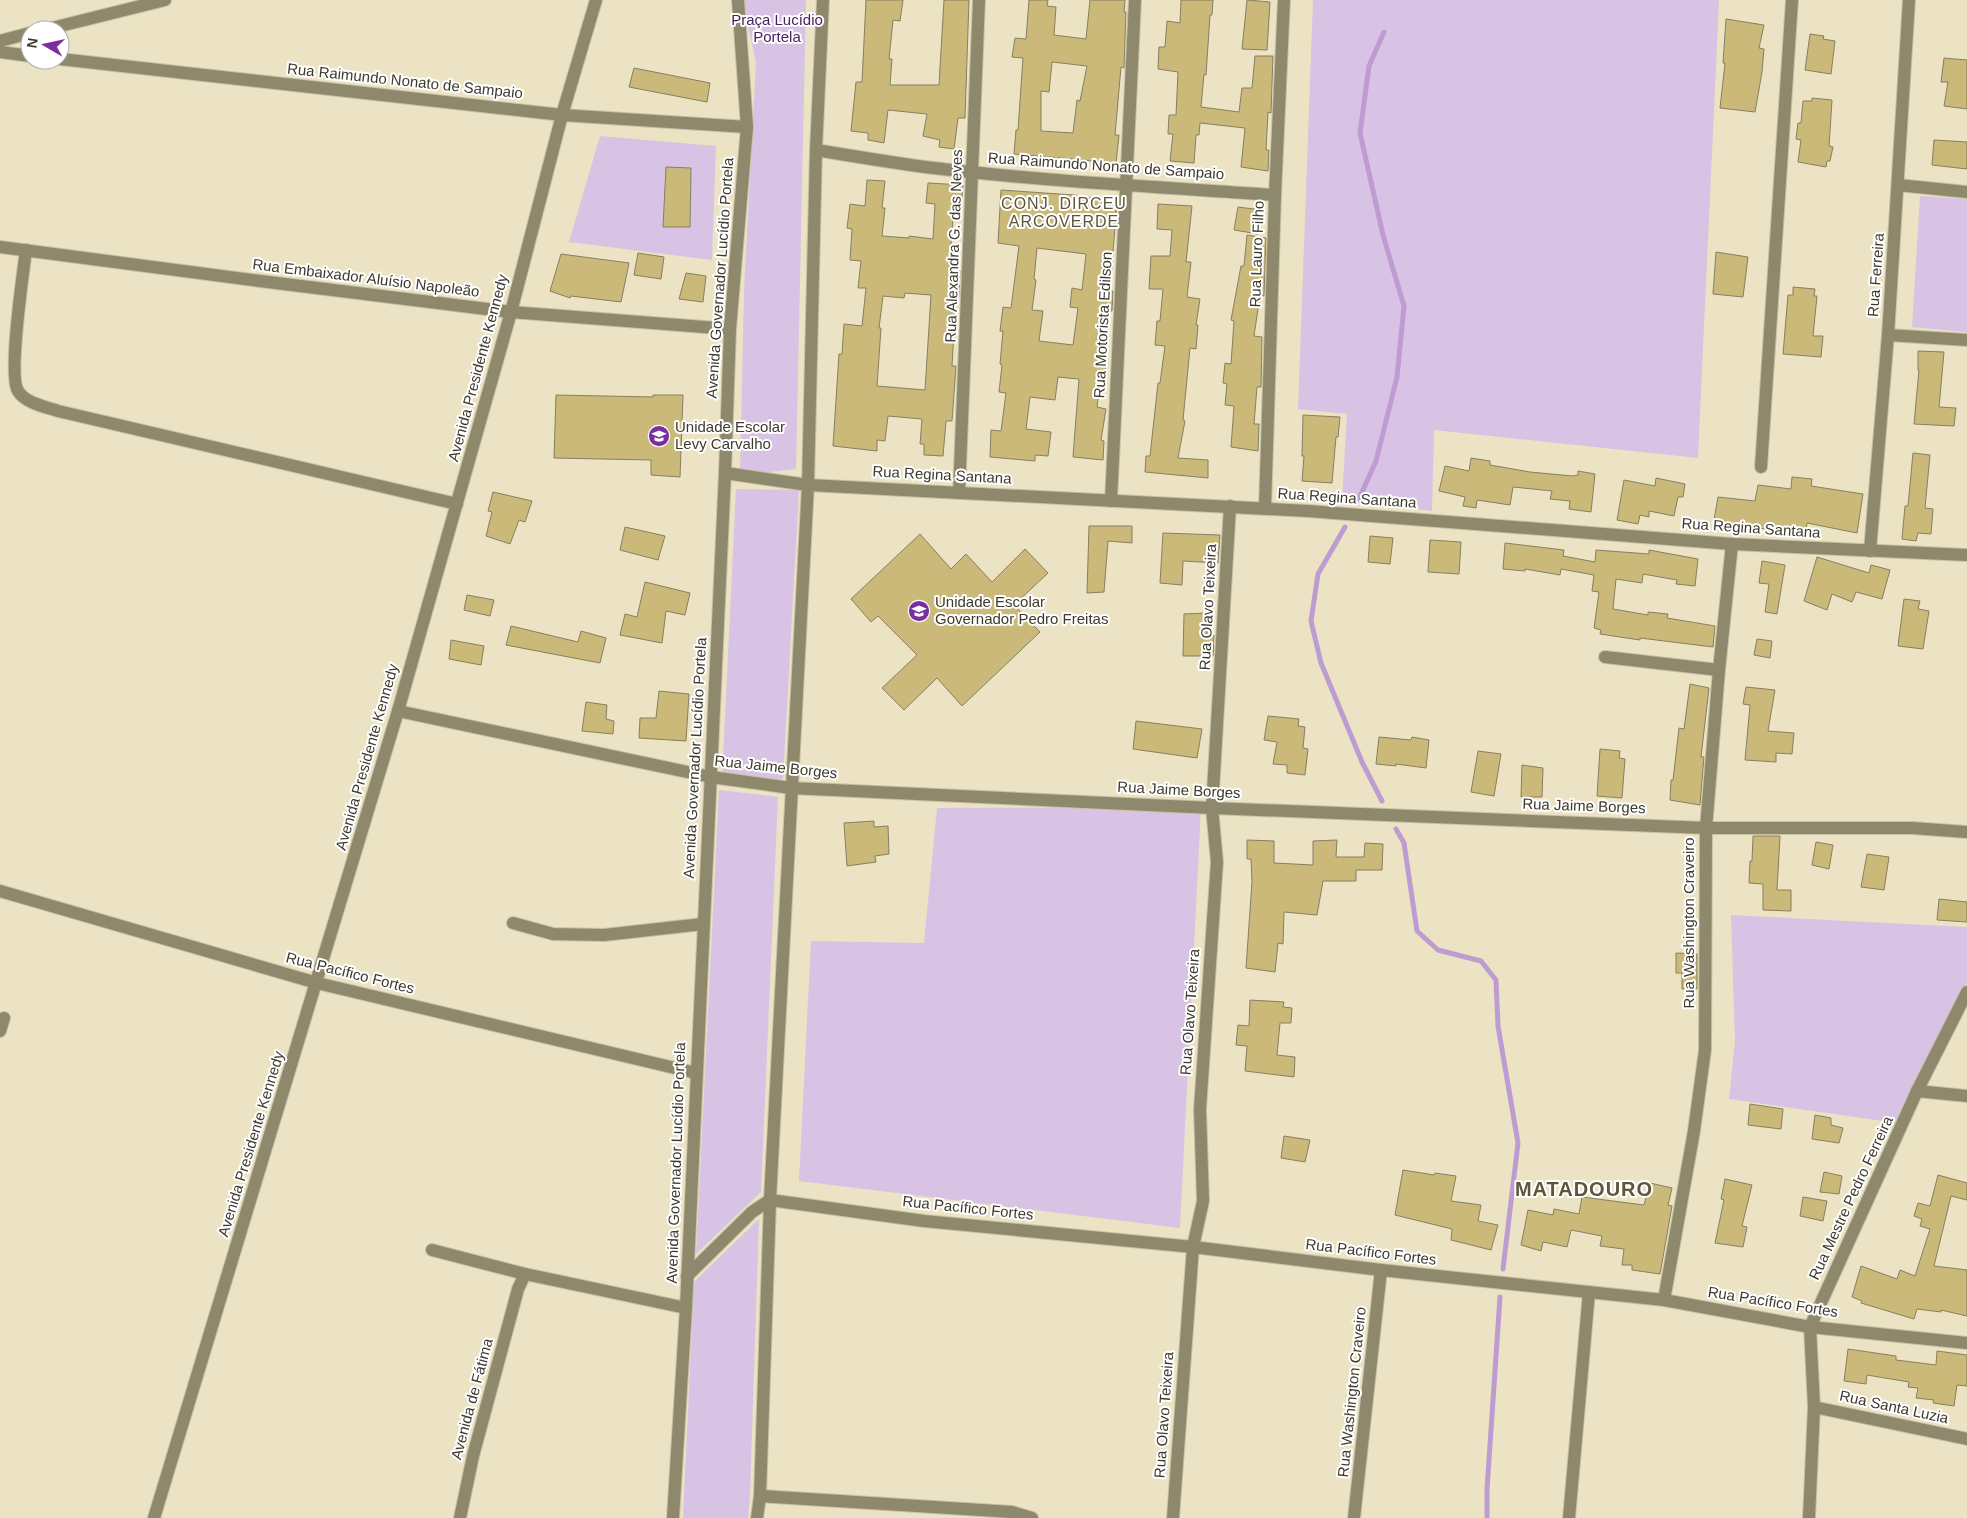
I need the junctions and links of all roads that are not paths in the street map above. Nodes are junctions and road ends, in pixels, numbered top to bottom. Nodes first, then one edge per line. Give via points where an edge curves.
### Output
1 (165, 0) edge
2 (596, 0) edge
3 (738, 0) edge
4 (823, 0) edge
5 (980, 0) edge
6 (1135, 0) edge
7 (1284, 0) edge
8 (1792, 0) edge
9 (1910, 0) edge
10 (70, 24) edge
11 (20, 36) edge
12 (0, 41) edge
13 (0, 52) edge
14 (20, 55) edge
15 (70, 60) edge
16 (562, 115) junction
17 (747, 127) junction
18 (816, 150) junction
19 (973, 172) junction
20 (1126, 185) junction
21 (1898, 185) junction
22 (1967, 192) edge
23 (1275, 195) junction
24 (0, 247) edge
25 (26, 250) junction
26 (511, 312) junction
27 (730, 329) junction
28 (1888, 335) junction
29 (1967, 340) edge
30 (1761, 467) dead end
31 (725, 473) junction
32 (808, 485) junction
33 (959, 493) junction
34 (1111, 501) junction
35 (457, 504) junction
36 (1230, 506) junction
37 (1265, 508) junction
38 (1732, 544) junction
39 (1870, 551) junction
40 (1967, 555) edge
41 (1605, 657) dead end
42 (1719, 670) junction
43 (398, 711) junction
44 (711, 777) junction
45 (791, 788) junction
46 (1212, 808) junction
47 (1706, 828) junction
48 (1967, 832) edge
49 (0, 890) edge
50 (513, 923) dead end
51 (702, 924) junction
52 (317, 983) junction
53 (1967, 992) edge
54 (4, 1018) dead end
55 (0, 1031) edge
56 (696, 1073) junction
57 (1918, 1090) junction
58 (1967, 1096) edge
59 (770, 1200) junction
60 (1193, 1247) junction
61 (432, 1250) dead end
62 (1380, 1270) junction
63 (525, 1274) junction
64 (687, 1276) junction
65 (1589, 1292) junction
66 (1664, 1300) junction
67 (686, 1308) junction
68 (1810, 1327) junction
69 (1967, 1343) edge
70 (1814, 1407) junction
71 (1967, 1439) edge
72 (760, 1496) junction
73 (154, 1518) edge
74 (460, 1518) edge
75 (673, 1518) edge
76 (757, 1518) edge
77 (1032, 1518) edge
78 (1173, 1518) edge
79 (1354, 1518) edge
80 (1569, 1518) edge
81 (1809, 1518) edge

1 - 10 street
2 - 16 street, Avenida Presidente Kennedy
3 - 17 street, Avenida Governador Lucídio Portela
4 - 18 street
5 - 19 street, Rua Alexandra G. das Neves
6 - 20 street, Rua Motorista Edilson
7 - 23 street, Rua Lauro Filho
8 - 30 street
9 - 21 street, Rua Ferreira
11 - 12 street
13 - 14 street
15 - 16 street, Rua Raimundo Nonato de Sampaio
16 - 17 street, Rua Raimundo Nonato de Sampaio
16 - 26 street, Avenida Presidente Kennedy
17 - 27 street, Avenida Governador Lucídio Portela
18 - 19 street, Rua Raimundo Nonato de Sampaio
18 - 32 street
19 - 20 street, Rua Raimundo Nonato de Sampaio
19 - 33 street, Rua Alexandra G. das Neves
20 - 23 street, Rua Raimundo Nonato de Sampaio
20 - 34 street, Rua Motorista Edilson
21 - 22 street
21 - 28 street, Rua Ferreira
23 - 37 street, Rua Lauro Filho
24 - 25 street, Rua Embaixador Aluísio Napoleão
25 - 26 street, Rua Embaixador Aluísio Napoleão
25 - 35 street via 15,352 16,385 18,392 28,400 58,411
26 - 27 street, Rua Embaixador Aluísio Napoleão
26 - 35 street, Avenida Presidente Kennedy
27 - 31 street, Avenida Governador Lucídio Portela
28 - 29 street
28 - 39 street, Rua Ferreira
31 - 32 street, Rua Regina Santana
31 - 44 street, Avenida Governador Lucídio Portela
32 - 33 street, Rua Regina Santana
32 - 45 street
33 - 34 street, Rua Regina Santana
34 - 36 street, Rua Regina Santana
35 - 43 street, Avenida Presidente Kennedy
36 - 37 street, Rua Regina Santana
36 - 46 street, Rua Olavo Teixeira
37 - 38 street, Rua Regina Santana
38 - 39 street, Rua Regina Santana
38 - 42 street, Rua Washington Craveiro
39 - 40 street, Rua Regina Santana
41 - 42 street
42 - 47 street, Rua Washington Craveiro
43 - 44 street, Rua Jaime Borges
43 - 52 street, Avenida Presidente Kennedy
44 - 45 street, Rua Jaime Borges
44 - 51 street, Avenida Governador Lucídio Portela
45 - 46 street, Rua Jaime Borges
45 - 59 street
46 - 47 street, Rua Jaime Borges
46 - 60 street, Rua Olavo Teixeira via 1217,862 1200,1109 1203,1201
47 - 48 street, Rua Jaime Borges via 1912,828
47 - 66 street, Rua Washington Craveiro via 1705,1050
49 - 52 street, Rua Pacífico Fortes
50 - 51 street via 553,934 604,935
51 - 56 street, Avenida Governador Lucídio Portela
52 - 56 street, Rua Pacífico Fortes
52 - 73 street, Avenida Presidente Kennedy
53 - 57 street, Rua Mestre Pedro Ferreira
54 - 55 street
56 - 64 street, Avenida Governador Lucídio Portela
57 - 58 street
57 - 68 street, Rua Mestre Pedro Ferreira
59 - 60 street, Rua Pacífico Fortes via 924,1221
59 - 64 street via 752,1212
59 - 72 street
60 - 62 street, Rua Pacífico Fortes
60 - 78 street, Rua Olavo Teixeira
61 - 63 street
62 - 65 street, Rua Pacífico Fortes
62 - 79 street, Rua Washington Craveiro
63 - 67 street
63 - 74 street, Avenida de Fátima via 518,1289 473,1456
64 - 67 street, Avenida Governador Lucídio Portela
65 - 66 street, Rua Pacífico Fortes
65 - 80 street
66 - 68 street, Rua Pacífico Fortes
67 - 75 street, Avenida Governador Lucídio Portela
68 - 69 street, Rua Pacífico Fortes
68 - 70 street, Rua Mestre Pedro Ferreira
70 - 71 street, Rua Santa Luzia
70 - 81 street, Rua Mestre Pedro Ferreira
72 - 76 street
72 - 77 street via 1012,1512

